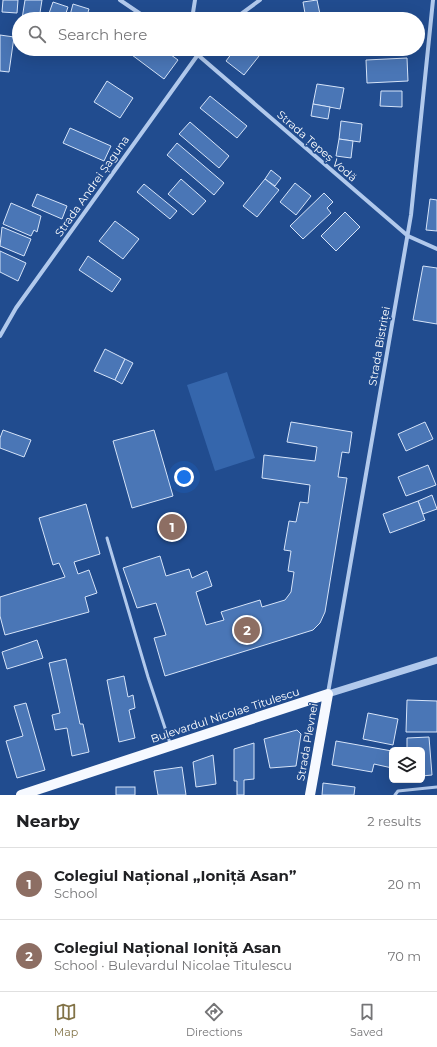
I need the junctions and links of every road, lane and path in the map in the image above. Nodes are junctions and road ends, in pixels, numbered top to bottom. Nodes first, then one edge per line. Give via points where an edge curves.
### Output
1 (120, 0) edge
2 (195, 0) edge
3 (260, 0) edge
4 (432, 0) edge
5 (138, 12) edge
6 (193, 12) edge
7 (244, 12) edge
8 (196, 56) edge
9 (199, 56) edge
10 (408, 236) junction
11 (437, 249) edge
12 (0, 336) edge
13 (107, 538) dead end
14 (437, 660) edge
15 (328, 694) junction
16 (171, 745) junction
17 (437, 787) edge
18 (21, 795) edge
19 (310, 795) edge
20 (395, 795) edge

1 - 5 street
2 - 6 street
3 - 7 street
4 - 10 street, Strada Bistriței
8 - 12 street, Strada Andrei Șaguna via 16,308
9 - 10 street, Strada Țepeș Vodă
10 - 11 street, Strada Țepeș Vodă
10 - 15 street, Strada Bistriței
13 - 16 lane
14 - 15 street, Bulevardul Nicolae Titulescu
15 - 16 main road, Bulevardul Nicolae Titulescu
15 - 19 main road, Strada Plevnei
16 - 18 main road, Bulevardul Nicolae Titulescu
17 - 20 lane via 398,791

